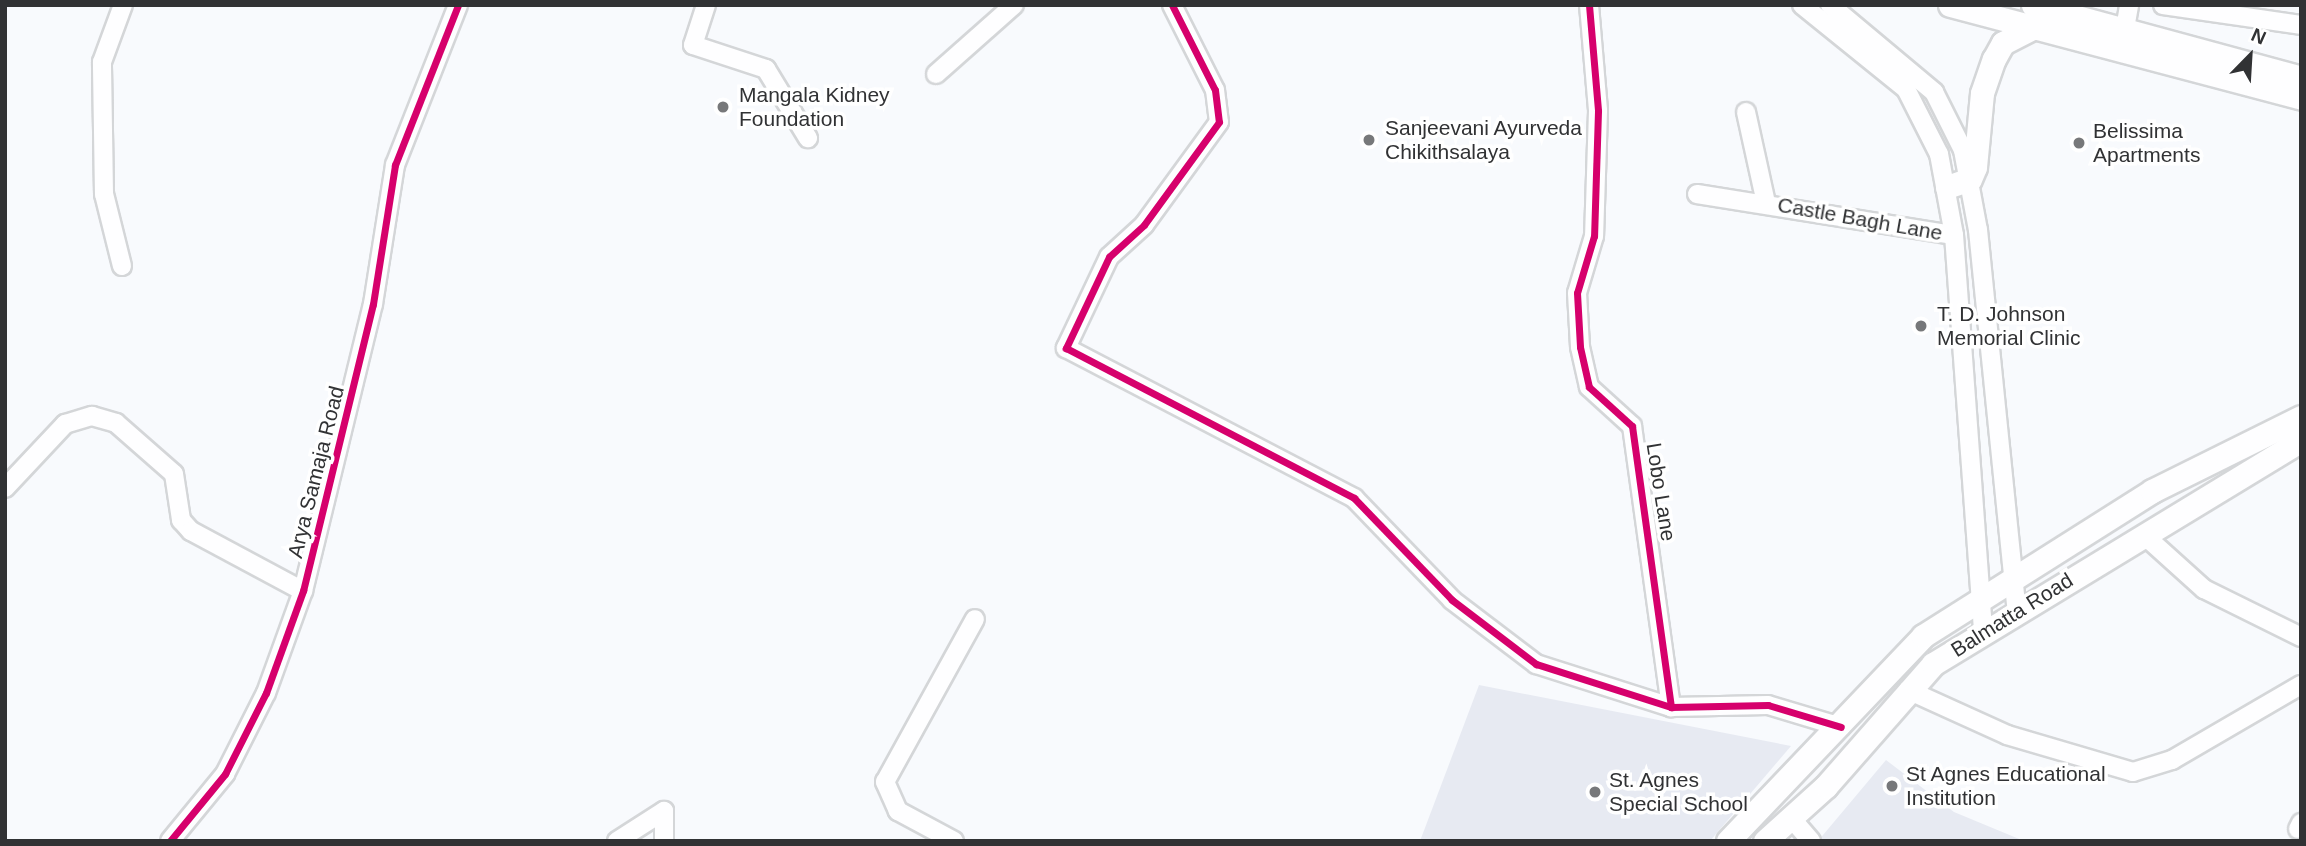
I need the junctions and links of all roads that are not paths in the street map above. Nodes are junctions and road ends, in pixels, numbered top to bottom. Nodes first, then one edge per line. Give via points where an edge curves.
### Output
1 (123, 5) edge
2 (458, 5) edge
3 (706, 5) edge
4 (1014, 5) edge
5 (1172, 5) edge
6 (1589, 5) edge
7 (1802, 5) edge
8 (1830, 5) edge
9 (1950, 5) edge
10 (2033, 5) edge
11 (2129, 5) edge
12 (2163, 5) edge
13 (2301, 25) edge
14 (2029, 30) junction
15 (2122, 44) junction
16 (936, 74) dead end
17 (2301, 78) edge
18 (2301, 98) edge
19 (1746, 113) dead end
20 (808, 138) dead end
21 (1970, 179) junction
22 (1947, 187) junction
23 (1697, 194) dead end
24 (1766, 203) junction
25 (1954, 235) junction
26 (122, 266) dead end
27 (2301, 417) edge
28 (2301, 440) edge
29 (5, 488) edge
30 (2144, 535) junction
31 (2014, 579) junction
32 (303, 591) junction
33 (1982, 596) junction
34 (2017, 611) junction
35 (975, 619) dead end
36 (1983, 631) junction
37 (2301, 637) edge
38 (2301, 685) edge
39 (1908, 690) junction
40 (1671, 707) junction
41 (1841, 727) junction
42 (1792, 819) junction
43 (170, 841) edge
44 (617, 841) edge
45 (664, 841) edge
46 (954, 841) edge
47 (1728, 841) edge
48 (1765, 841) edge
49 (1811, 841) edge

1 - 26 street via 102,62 104,194
2 - 32 street, Arya Samaja Road via 396,165 370,317
3 - 20 street via 693,45 766,69
4 - 16 street
5 - 40 street via 1216,90 1219,122 1144,225 1109,257 1066,348 1354,498 1452,600 1536,664
6 - 40 street, Lobo Lane via 1598,111 1594,236 1577,293 1580,347 1589,387 1632,426
7 - 22 street via 1906,89 1938,154
8 - 21 street via 1934,92 1951,116
9 - 14 main road
10 - 15 main road
11 - 15 street
12 - 13 street
14 - 15 main road
14 - 21 main road via 2003,43 1987,75
15 - 17 main road
15 - 18 main road
19 - 24 street, Castle Bagh Lane
21 - 22 main road
21 - 31 street
22 - 25 street
23 - 24 street, Castle Bagh Lane
24 - 25 street, Castle Bagh Lane
25 - 33 street
27 - 31 main road via 2152,491
28 - 30 main road, Balmatta Road
29 - 32 street via 65,424 92,416 116,423 174,474 181,520 191,531
30 - 34 main road, Balmatta Road
30 - 37 street via 2204,589
31 - 33 main road
31 - 34 street
32 - 43 street, Arya Samaja Road via 267,693 225,774
33 - 36 street
33 - 41 main road via 1923,635
34 - 36 main road, Balmatta Road
35 - 46 street via 885,782 898,811
36 - 39 main road, Balmatta Road
38 - 39 street via 2172,760 2133,772 2007,735
39 - 42 main road, Balmatta Road
40 - 41 street via 1768,705
41 - 47 main road
42 - 48 main road, Balmatta Road
42 - 49 street
44 - 45 street via 664,811

